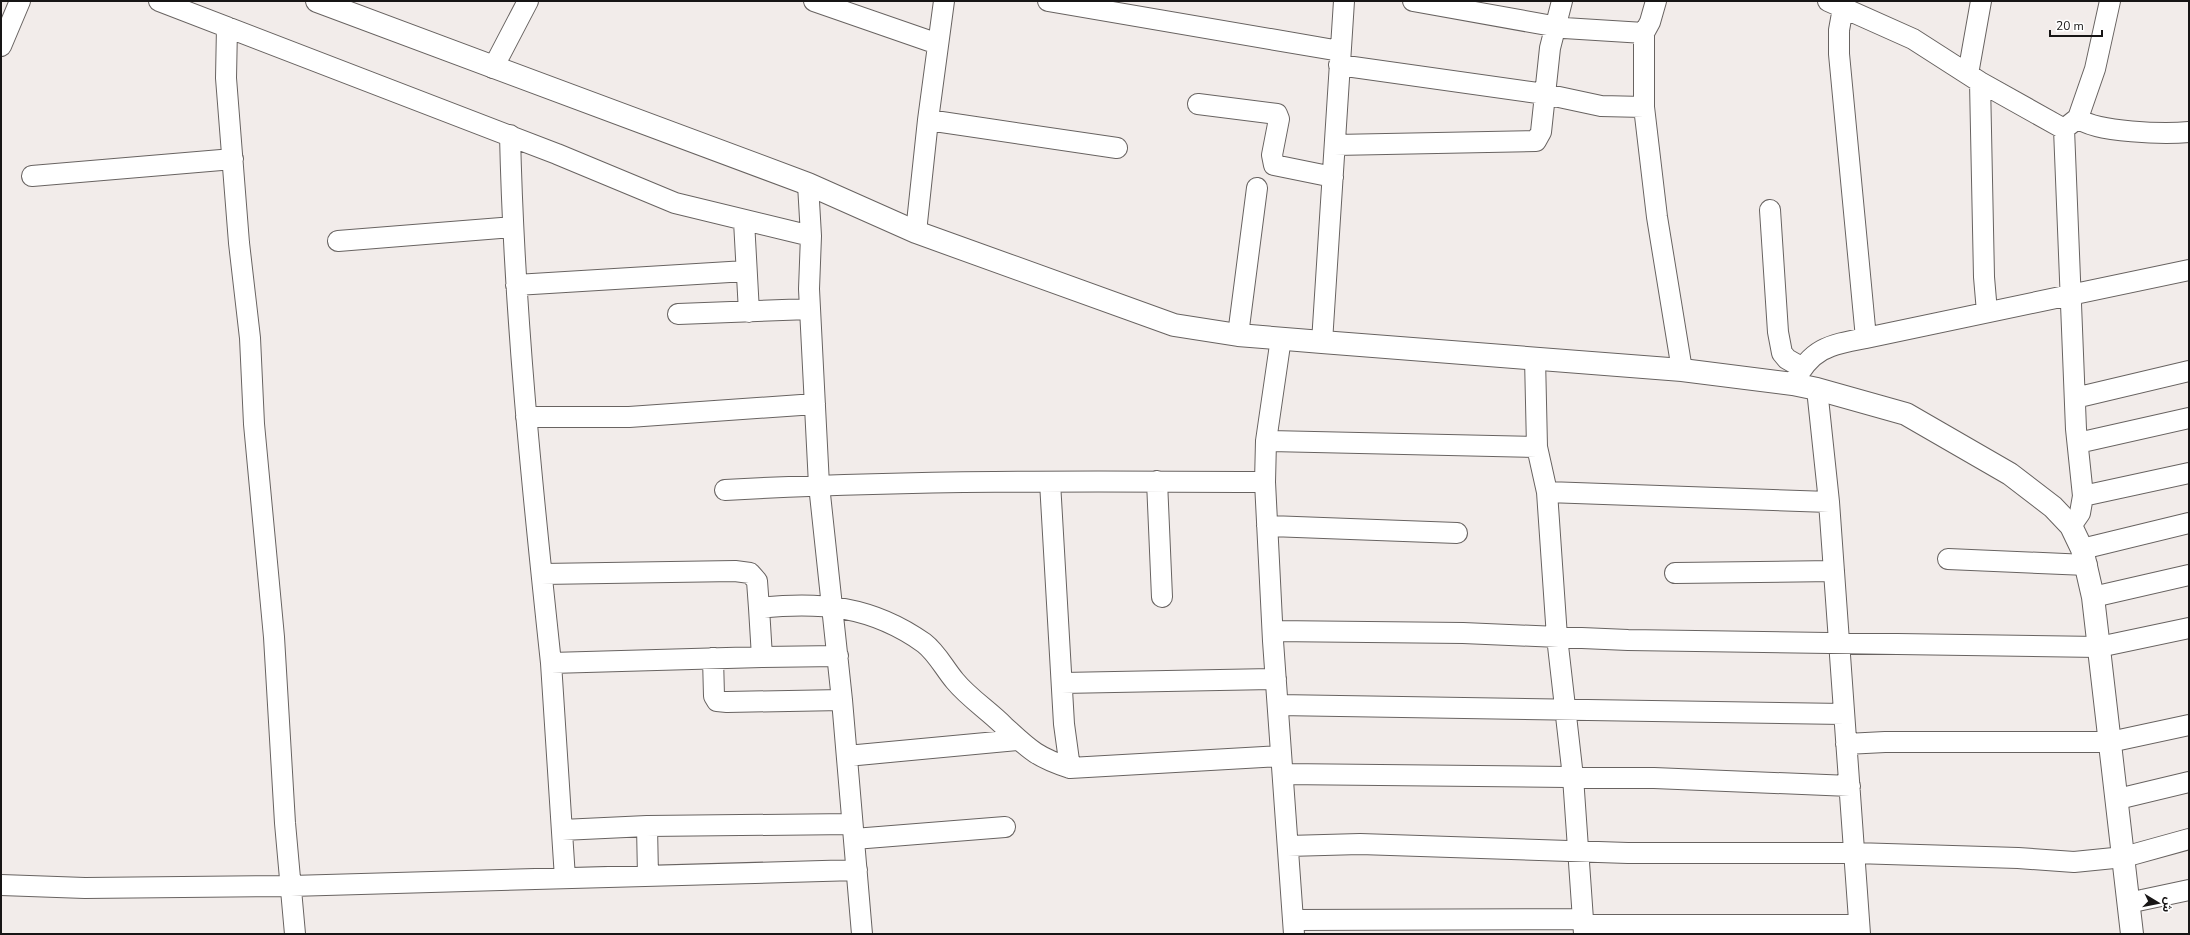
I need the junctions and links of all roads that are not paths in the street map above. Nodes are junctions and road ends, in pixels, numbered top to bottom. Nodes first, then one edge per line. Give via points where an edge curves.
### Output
1 (20, 1) edge
2 (159, 1) edge
3 (317, 1) edge
4 (528, 1) edge
5 (814, 1) edge
6 (1048, 1) edge
7 (1344, 1) edge
8 (1416, 1) edge
9 (1562, 1) edge
10 (1656, 1) edge
11 (1981, 1) edge
12 (2110, 1) edge
13 (941, 2) edge
14 (1836, 4) edge
15 (1556, 26) junction
16 (227, 27) junction
17 (1644, 33) junction
18 (3, 36) edge
19 (938, 44) junction
20 (1339, 58) junction
21 (493, 68) junction
22 (1974, 78) junction
23 (1545, 94) junction
24 (1198, 104) dead end
25 (1644, 107) junction
26 (928, 120) junction
27 (2071, 123) junction
28 (2189, 132) edge
29 (510, 135) junction
30 (1335, 145) junction
31 (1118, 148) dead end
32 (233, 159) junction
33 (32, 176) dead end
34 (1333, 177) junction
35 (808, 184) junction
36 (1257, 188) dead end
37 (1770, 210) dead end
38 (744, 221) junction
39 (512, 227) junction
40 (916, 232) junction
41 (810, 236) junction
42 (338, 241) dead end
43 (2189, 270) edge
44 (746, 271) junction
45 (516, 285) junction
46 (2070, 294) junction
47 (810, 309) junction
48 (750, 312) junction
49 (1987, 312) junction
50 (678, 314) dead end
51 (1238, 335) junction
52 (1281, 338) junction
53 (1866, 338) junction
54 (1322, 342) junction
55 (1535, 358) junction
56 (1682, 370) junction
57 (2189, 372) edge
58 (1797, 375) junction
59 (1817, 389) junction
60 (2075, 398) junction
61 (815, 404) junction
62 (526, 417) junction
63 (2189, 418) edge
64 (1266, 441) junction
65 (2078, 443) junction
66 (1538, 447) junction
67 (2189, 473) edge
68 (1157, 481) junction
69 (1050, 482) junction
70 (1265, 482) junction
71 (819, 484) junction
72 (725, 490) dead end
73 (1547, 492) junction
74 (2083, 496) junction
75 (1829, 502) junction
76 (2189, 523) edge
77 (1267, 526) junction
78 (2071, 526) junction
79 (1457, 533) dead end
80 (2084, 557) junction
81 (1948, 559) dead end
82 (1834, 571) junction
83 (1675, 573) dead end
84 (542, 574) junction
85 (2189, 575) edge
86 (1162, 597) dead end
87 (2093, 597) junction
88 (833, 606) junction
89 (758, 608) junction
90 (2189, 628) edge
91 (1272, 632) junction
92 (1556, 637) junction
93 (1839, 642) junction
94 (2099, 647) junction
95 (762, 656) junction
96 (838, 656) junction
97 (713, 658) junction
98 (551, 663) junction
99 (1276, 679) junction
100 (1062, 683) junction
101 (842, 700) junction
102 (1278, 705) junction
103 (1564, 709) junction
104 (1844, 714) junction
105 (2189, 725) edge
106 (1018, 740) junction
107 (2110, 742) junction
108 (1846, 744) junction
109 (847, 756) junction
110 (1282, 765) junction
111 (1070, 768) junction
112 (1573, 778) junction
113 (2189, 782) edge
114 (1850, 786) junction
115 (2118, 799) junction
116 (647, 826) junction
117 (1005, 826) dead end
118 (562, 830) junction
119 (853, 832) junction
120 (2189, 839) edge
121 (1288, 846) junction
122 (1579, 850) junction
123 (1854, 853) junction
124 (2124, 857) junction
125 (857, 870) junction
126 (648, 876) junction
127 (565, 878) junction
128 (1, 885) edge
129 (291, 886) junction
130 (2189, 890) edge
131 (2128, 903) junction
132 (1584, 926) edge
133 (1294, 927) edge
134 (1860, 930) edge
135 (295, 934) edge
136 (862, 934) edge
137 (2132, 934) edge

1 - 18 street
2 - 16 street
3 - 21 main road
4 - 21 street
5 - 19 street
6 - 20 street
7 - 20 street
8 - 15 street
9 - 15 street
10 - 17 street
11 - 22 street
12 - 27 street via 2095,69
13 - 19 street
14 - 22 street via 1913,39
14 - 53 street
15 - 17 street
15 - 23 street via 1550,48
16 - 29 street
16 - 32 street via 226,78
17 - 25 street
19 - 26 street
20 - 23 street
20 - 30 street
21 - 35 main road
22 - 27 street
22 - 49 street
23 - 25 street via 1602,106
23 - 30 street via 1540,135 1536,141
24 - 34 street via 1277,114 1279,119 1272,155 1274,165
25 - 56 street via 1657,217
26 - 31 street
26 - 40 street
27 - 28 street via 2170,134
27 - 46 street
29 - 38 street via 675,203
29 - 39 street
30 - 34 street
32 - 33 street
32 - 129 street via 274,637
34 - 54 street
35 - 40 main road
35 - 41 street
36 - 51 street
37 - 58 street via 1778,332 1782,353
38 - 41 street
38 - 44 street
39 - 42 street
39 - 45 street
40 - 51 main road via 1161,321
41 - 47 street
43 - 46 street
44 - 45 street
44 - 48 street
45 - 62 street
46 - 49 street
46 - 60 street
47 - 48 street
47 - 61 street
48 - 50 street
49 - 53 street
51 - 52 main road
52 - 54 main road
52 - 64 street
53 - 58 street via 1842,342 1821,350
54 - 55 main road
55 - 56 main road
55 - 66 street
56 - 58 main road
57 - 60 street
58 - 59 main road
59 - 75 street
59 - 78 main road via 1906,414 2010,474 2053,507
60 - 65 street
61 - 62 street via 629,417
61 - 71 street
62 - 84 street
63 - 65 street
64 - 66 street
64 - 70 street
65 - 74 street
66 - 73 street
67 - 74 street
68 - 69 street
68 - 70 street
68 - 86 street
69 - 71 street
69 - 100 street
70 - 77 street
71 - 72 street
71 - 88 street
73 - 75 street
73 - 92 street
74 - 78 street via 2080,513
75 - 82 street
76 - 80 street
77 - 79 street
77 - 91 street
78 - 80 main road
80 - 81 street
80 - 87 main road
82 - 83 street
82 - 93 street
84 - 89 street via 735,571 750,573 757,581
84 - 98 street
85 - 87 street
87 - 94 main road
88 - 89 street
88 - 96 street
88 - 106 street via 874,615 924,643 936,654 954,681
89 - 95 street
90 - 94 street
91 - 92 street via 1463,633
91 - 99 street
92 - 93 street
92 - 103 street
93 - 94 street
93 - 104 street
94 - 107 main road
95 - 96 street
95 - 97 street
96 - 101 street
97 - 98 street
97 - 101 street via 716,701
98 - 118 street
99 - 100 street
99 - 102 street
100 - 111 street
101 - 109 street
102 - 103 street
102 - 110 street
103 - 104 street
103 - 112 street
104 - 108 street
105 - 107 street
106 - 109 street
106 - 111 street via 1044,759
107 - 108 street
107 - 115 main road
108 - 114 street
109 - 119 street
110 - 111 street
110 - 112 street
110 - 121 street
112 - 114 street via 1654,778
112 - 122 street
113 - 115 street
114 - 123 street
115 - 124 main road
116 - 118 street
116 - 119 street
116 - 126 street
117 - 119 street
118 - 127 street
119 - 125 street
120 - 124 street
121 - 122 street via 1360,844
121 - 133 street
122 - 123 street via 1636,853
122 - 132 street
123 - 124 street via 2074,862
123 - 134 street
124 - 131 main road
125 - 126 street
125 - 136 street
126 - 127 street
127 - 129 street
128 - 129 street via 85,888
129 - 135 street
130 - 131 street
131 - 137 main road
132 - 133 street
132 - 134 street

